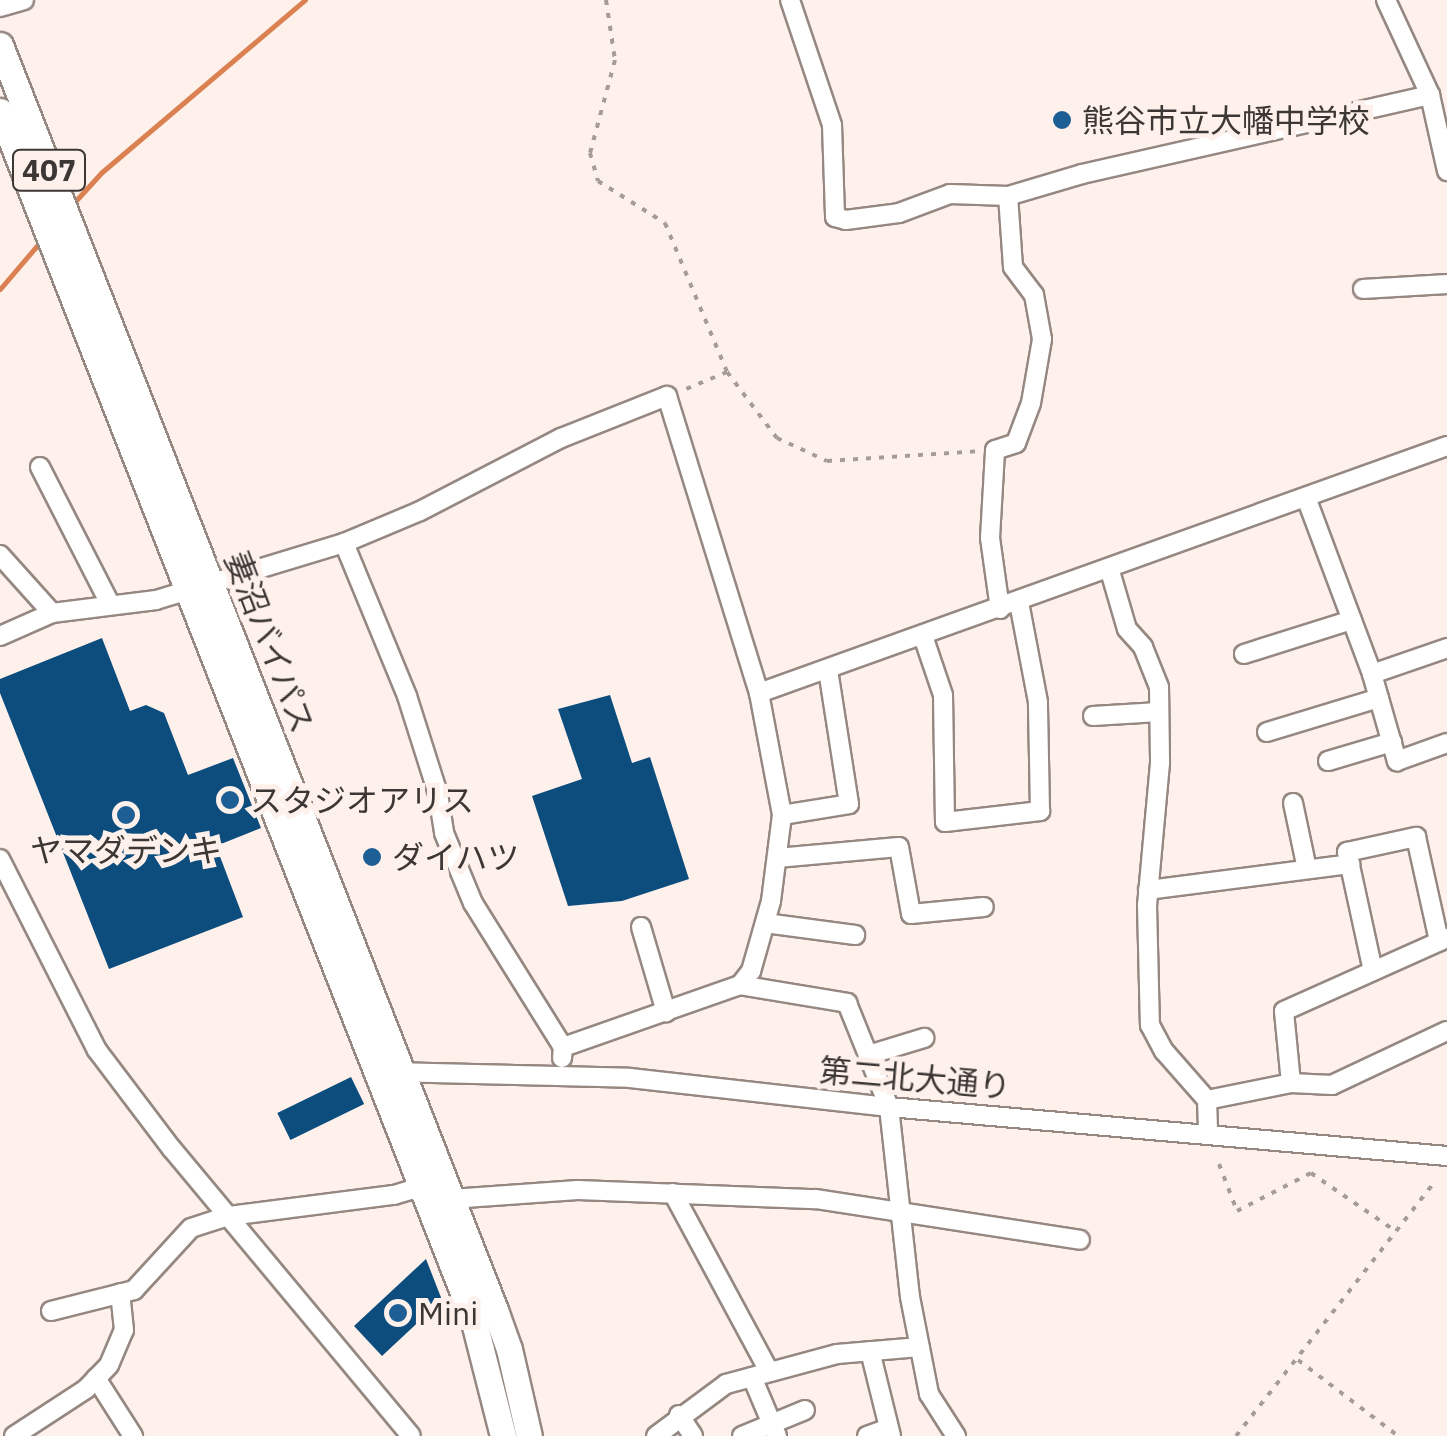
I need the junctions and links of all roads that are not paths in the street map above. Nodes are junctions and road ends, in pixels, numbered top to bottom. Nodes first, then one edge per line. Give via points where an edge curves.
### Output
1 (24, 0) edge
2 (790, 0) edge
3 (1386, 0) edge
4 (0, 7) edge
5 (0, 45) edge
6 (1430, 95) junction
7 (7, 107) edge
8 (1447, 171) edge
9 (1008, 196) junction
10 (1447, 284) edge
11 (1364, 288) dead end
12 (1447, 446) edge
13 (40, 467) dead end
14 (1307, 500) junction
15 (344, 543) junction
16 (0, 555) edge
17 (1110, 570) junction
18 (212, 582) junction
19 (186, 591) junction
20 (1019, 602) junction
21 (110, 604) junction
22 (1000, 608) junction
23 (52, 613) junction
24 (1352, 620) junction
25 (0, 636) edge
26 (923, 636) junction
27 (1447, 648) edge
28 (1244, 654) dead end
29 (828, 670) junction
30 (1372, 674) junction
31 (759, 693) junction
32 (1378, 698) junction
33 (1159, 712) junction
34 (1092, 716) dead end
35 (1267, 732) dead end
36 (1392, 742) junction
37 (1447, 743) edge
38 (1328, 761) dead end
39 (1293, 803) dead end
40 (782, 815) junction
41 (776, 858) junction
42 (0, 859) edge
43 (1350, 864) junction
44 (1307, 869) junction
45 (5, 882) edge
46 (1148, 890) junction
47 (984, 907) dead end
48 (764, 923) junction
49 (641, 927) dead end
50 (856, 935) dead end
51 (1443, 939) edge
52 (1372, 971) junction
53 (740, 985) junction
54 (666, 1012) junction
55 (1447, 1031) edge
56 (924, 1038) dead end
57 (563, 1047) junction
58 (868, 1055) junction
59 (390, 1072) junction
60 (562, 1076) junction
61 (1292, 1084) junction
62 (1207, 1100) junction
63 (889, 1107) junction
64 (1208, 1132) junction
65 (1447, 1156) edge
66 (421, 1186) junction
67 (673, 1193) junction
68 (451, 1199) junction
69 (901, 1212) junction
70 (229, 1216) junction
71 (1080, 1240) dead end
72 (120, 1293) junction
73 (52, 1311) dead end
74 (920, 1347) junction
75 (870, 1351) junction
76 (760, 1374) junction
77 (96, 1378) junction
78 (805, 1410) dead end
79 (678, 1415) junction
80 (774, 1430) edge
81 (890, 1432) edge
82 (24, 1433) edge
83 (133, 1436) edge
84 (411, 1436) edge
85 (503, 1436) edge
86 (529, 1436) edge
87 (656, 1436) edge
88 (693, 1436) edge
89 (742, 1436) edge
90 (868, 1436) edge
91 (956, 1436) edge

1 - 4 street
2 - 9 street via 832,125 836,216 899,213 950,194
3 - 6 street
5 - 7 highway, 妻沼バイパス / 407
6 - 8 street
6 - 9 street
7 - 18 highway, 妻沼バイパス / 407 via 78,244
7 - 19 highway, 妻沼バイパス / 407 via 57,260
9 - 22 street via 1013,267 1034,295 1042,339 1016,442 995,450 990,538
10 - 11 street
12 - 14 street
13 - 21 street
14 - 17 street
14 - 24 street
15 - 18 street
15 - 31 street via 561,438 667,396
15 - 57 street via 407,696 444,833 473,903
16 - 23 street
17 - 20 street
17 - 33 street via 1127,629 1143,647 1159,687
18 - 19 street
18 - 59 highway, 妻沼バイパス / 407
19 - 21 street
19 - 59 highway, 妻沼バイパス / 407
20 - 22 street
20 - 26 street via 1038,702 1040,811 945,822 943,696
21 - 23 street
22 - 26 street
23 - 25 street
24 - 28 street
24 - 30 street
26 - 29 street
27 - 30 street
29 - 31 street
29 - 40 street via 849,804
30 - 32 street
31 - 40 street
32 - 35 street
32 - 36 street
33 - 34 street
33 - 46 street
36 - 37 street via 1397,761
36 - 38 street
39 - 44 street
40 - 41 street
41 - 47 street via 899,848 911,914
41 - 48 street
42 - 45 street
43 - 44 street
43 - 51 street via 1347,852 1416,837
43 - 52 street
44 - 46 street
45 - 70 street via 97,1050
46 - 62 street via 1150,1025
48 - 50 street
48 - 53 street via 751,971
49 - 54 street
51 - 52 street
52 - 61 street via 1284,1011
53 - 54 street
53 - 58 street via 847,1003
54 - 57 street
55 - 61 street via 1332,1085
56 - 58 street
57 - 60 street
58 - 63 street
59 - 60 street, 第二北大通り
59 - 66 highway, 妻沼バイパス / 407
59 - 68 highway, 妻沼バイパス / 407
60 - 63 street, 第二北大通り
61 - 62 street
62 - 64 street
63 - 64 street, 第二北大通り
63 - 69 street
64 - 65 street, 第二北大通り
66 - 70 street
66 - 85 highway, 妻沼バイパス / 407 via 472,1318
67 - 68 street via 578,1190
67 - 69 street via 816,1199
67 - 76 street
68 - 86 highway, 妻沼バイパス / 407 via 509,1349
69 - 71 street
69 - 74 street
70 - 72 street via 190,1228 134,1290
70 - 84 street
72 - 73 street
72 - 77 street via 124,1330
74 - 75 street
74 - 91 street via 929,1394
75 - 76 street
75 - 81 street
76 - 79 street via 726,1384
76 - 80 street
77 - 82 street
77 - 83 street
78 - 80 street
79 - 87 street
79 - 88 street
80 - 89 street
81 - 90 street

